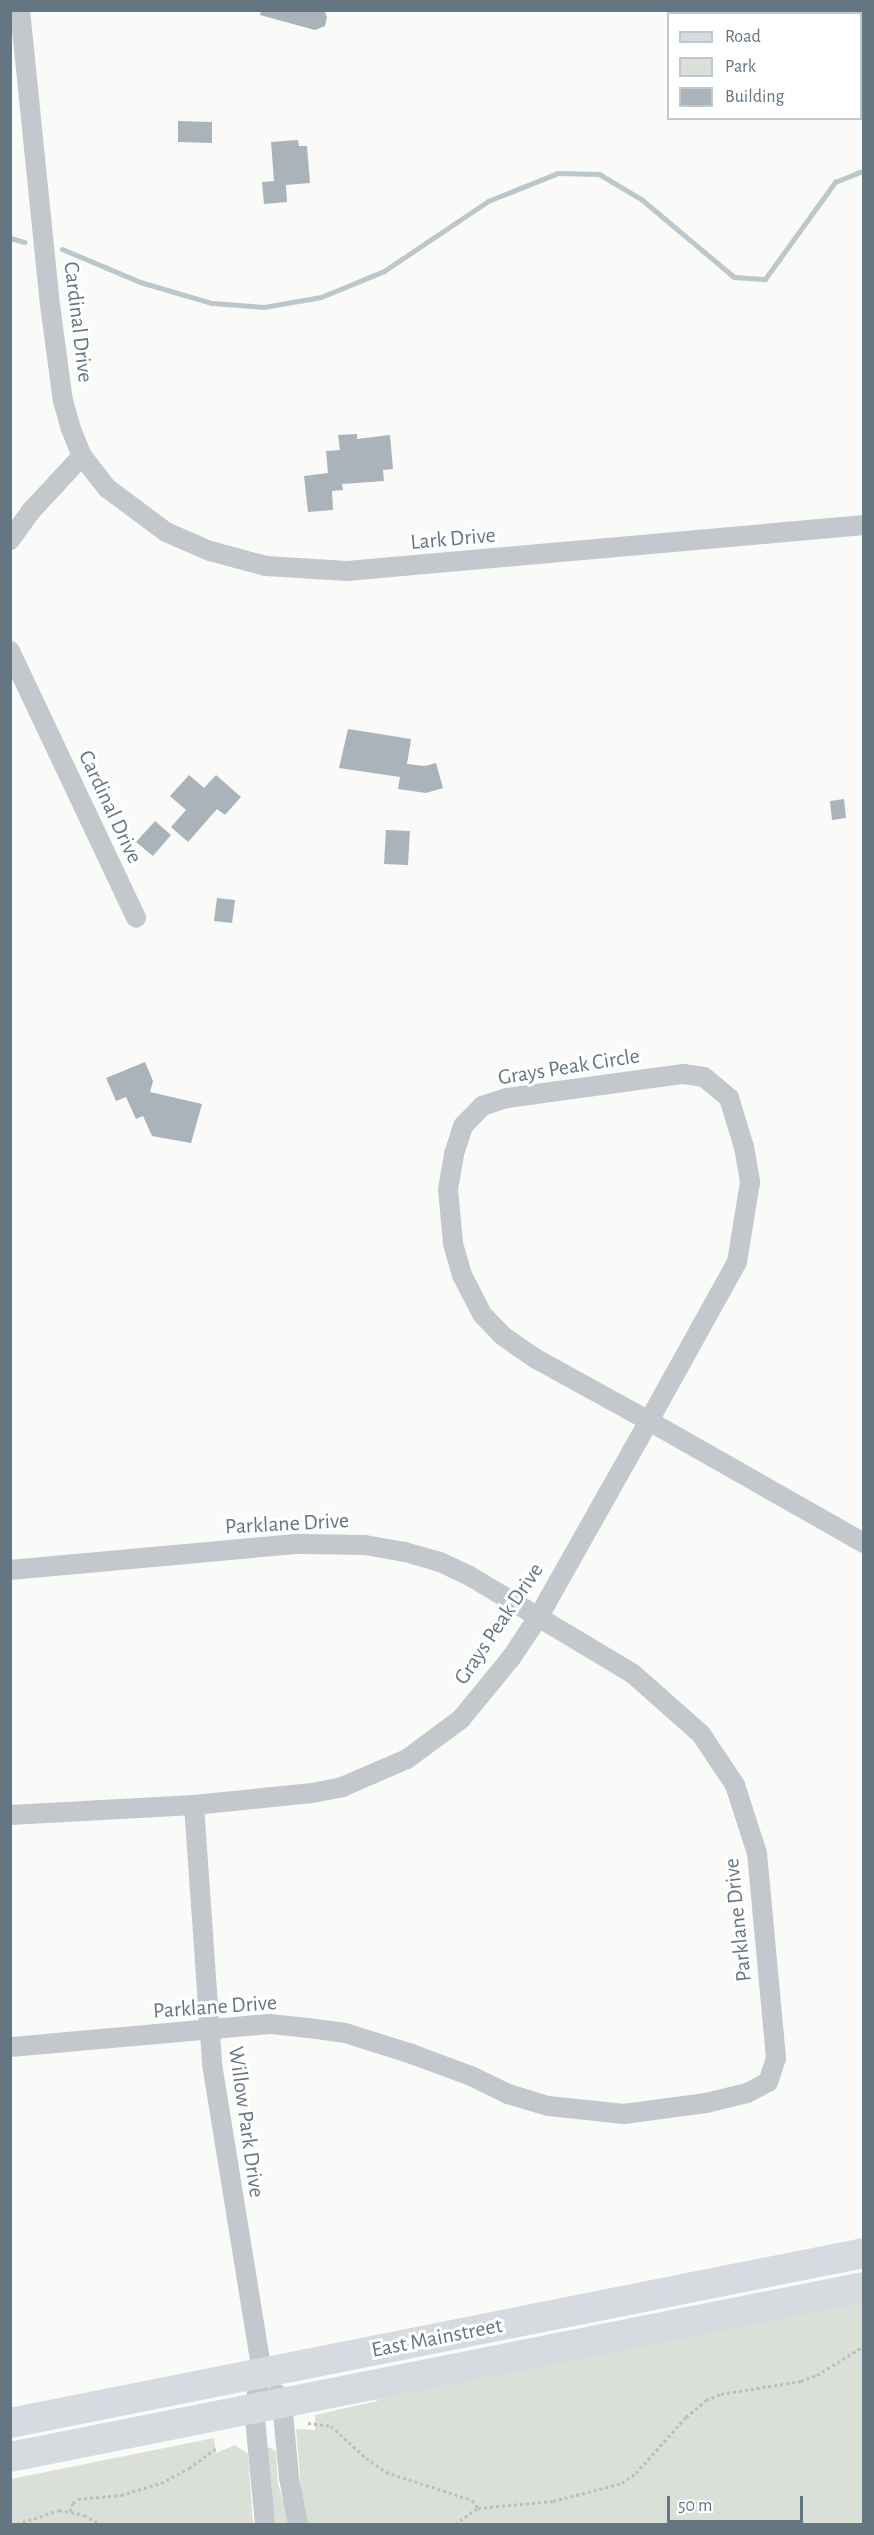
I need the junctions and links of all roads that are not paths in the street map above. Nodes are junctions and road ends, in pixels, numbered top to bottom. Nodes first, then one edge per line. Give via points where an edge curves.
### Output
1 (20, 10) edge
2 (82, 456) junction
3 (864, 525) edge
4 (10, 540) edge
5 (10, 651) edge
6 (136, 918) dead end
7 (649, 1421) junction
8 (864, 1543) edge
9 (10, 1570) edge
10 (539, 1616) junction
11 (194, 1805) junction
12 (10, 1815) edge
13 (209, 2030) junction
14 (10, 2047) edge
15 (864, 2253) edge
16 (864, 2287) edge
17 (262, 2372) junction
18 (268, 2405) junction
19 (10, 2423) edge
20 (10, 2457) edge
21 (265, 2524) edge
22 (298, 2524) edge

1 - 2 street, Cardinal Drive via 57,363 63,401
2 - 3 street, Lark Drive via 107,488 166,532 219,554 289,569 385,569
2 - 4 street via 57,480
5 - 6 street, Cardinal Drive
7 - 7 street, Grays Peak Circle via 737,1262 750,1182 729,1098 704,1077 683,1074 507,1098 482,1106 463,1126 453,1154 448,1189 453,1243 462,1275 482,1314 503,1336 536,1359
7 - 8 street
7 - 10 street, Grays Peak Drive
9 - 10 street, Parklane Drive via 298,1544 365,1545 440,1562
10 - 11 street, Grays Peak Drive via 511,1658 461,1719 407,1759 342,1787
10 - 13 street, Parklane Drive via 655,1691 700,1734 735,1785 757,1853 776,2058 768,2082 747,2093 706,2103 624,2114 594,2112 548,2106 508,2094 422,2057 345,2033 269,2025
11 - 12 street, Grays Peak Drive
11 - 13 street, Willow Park Drive
13 - 14 street, Parklane Drive
13 - 17 street, Willow Park Drive
15 - 17 main road, East Mainstreet
16 - 18 main road, East Mainstreet
17 - 18 street, Willow Park Drive
17 - 18 street, Willow Park Drive
17 - 19 main road, East Mainstreet
18 - 20 main road, East Mainstreet
18 - 21 street, Willow Park Drive
18 - 22 street, Willow Park Drive

